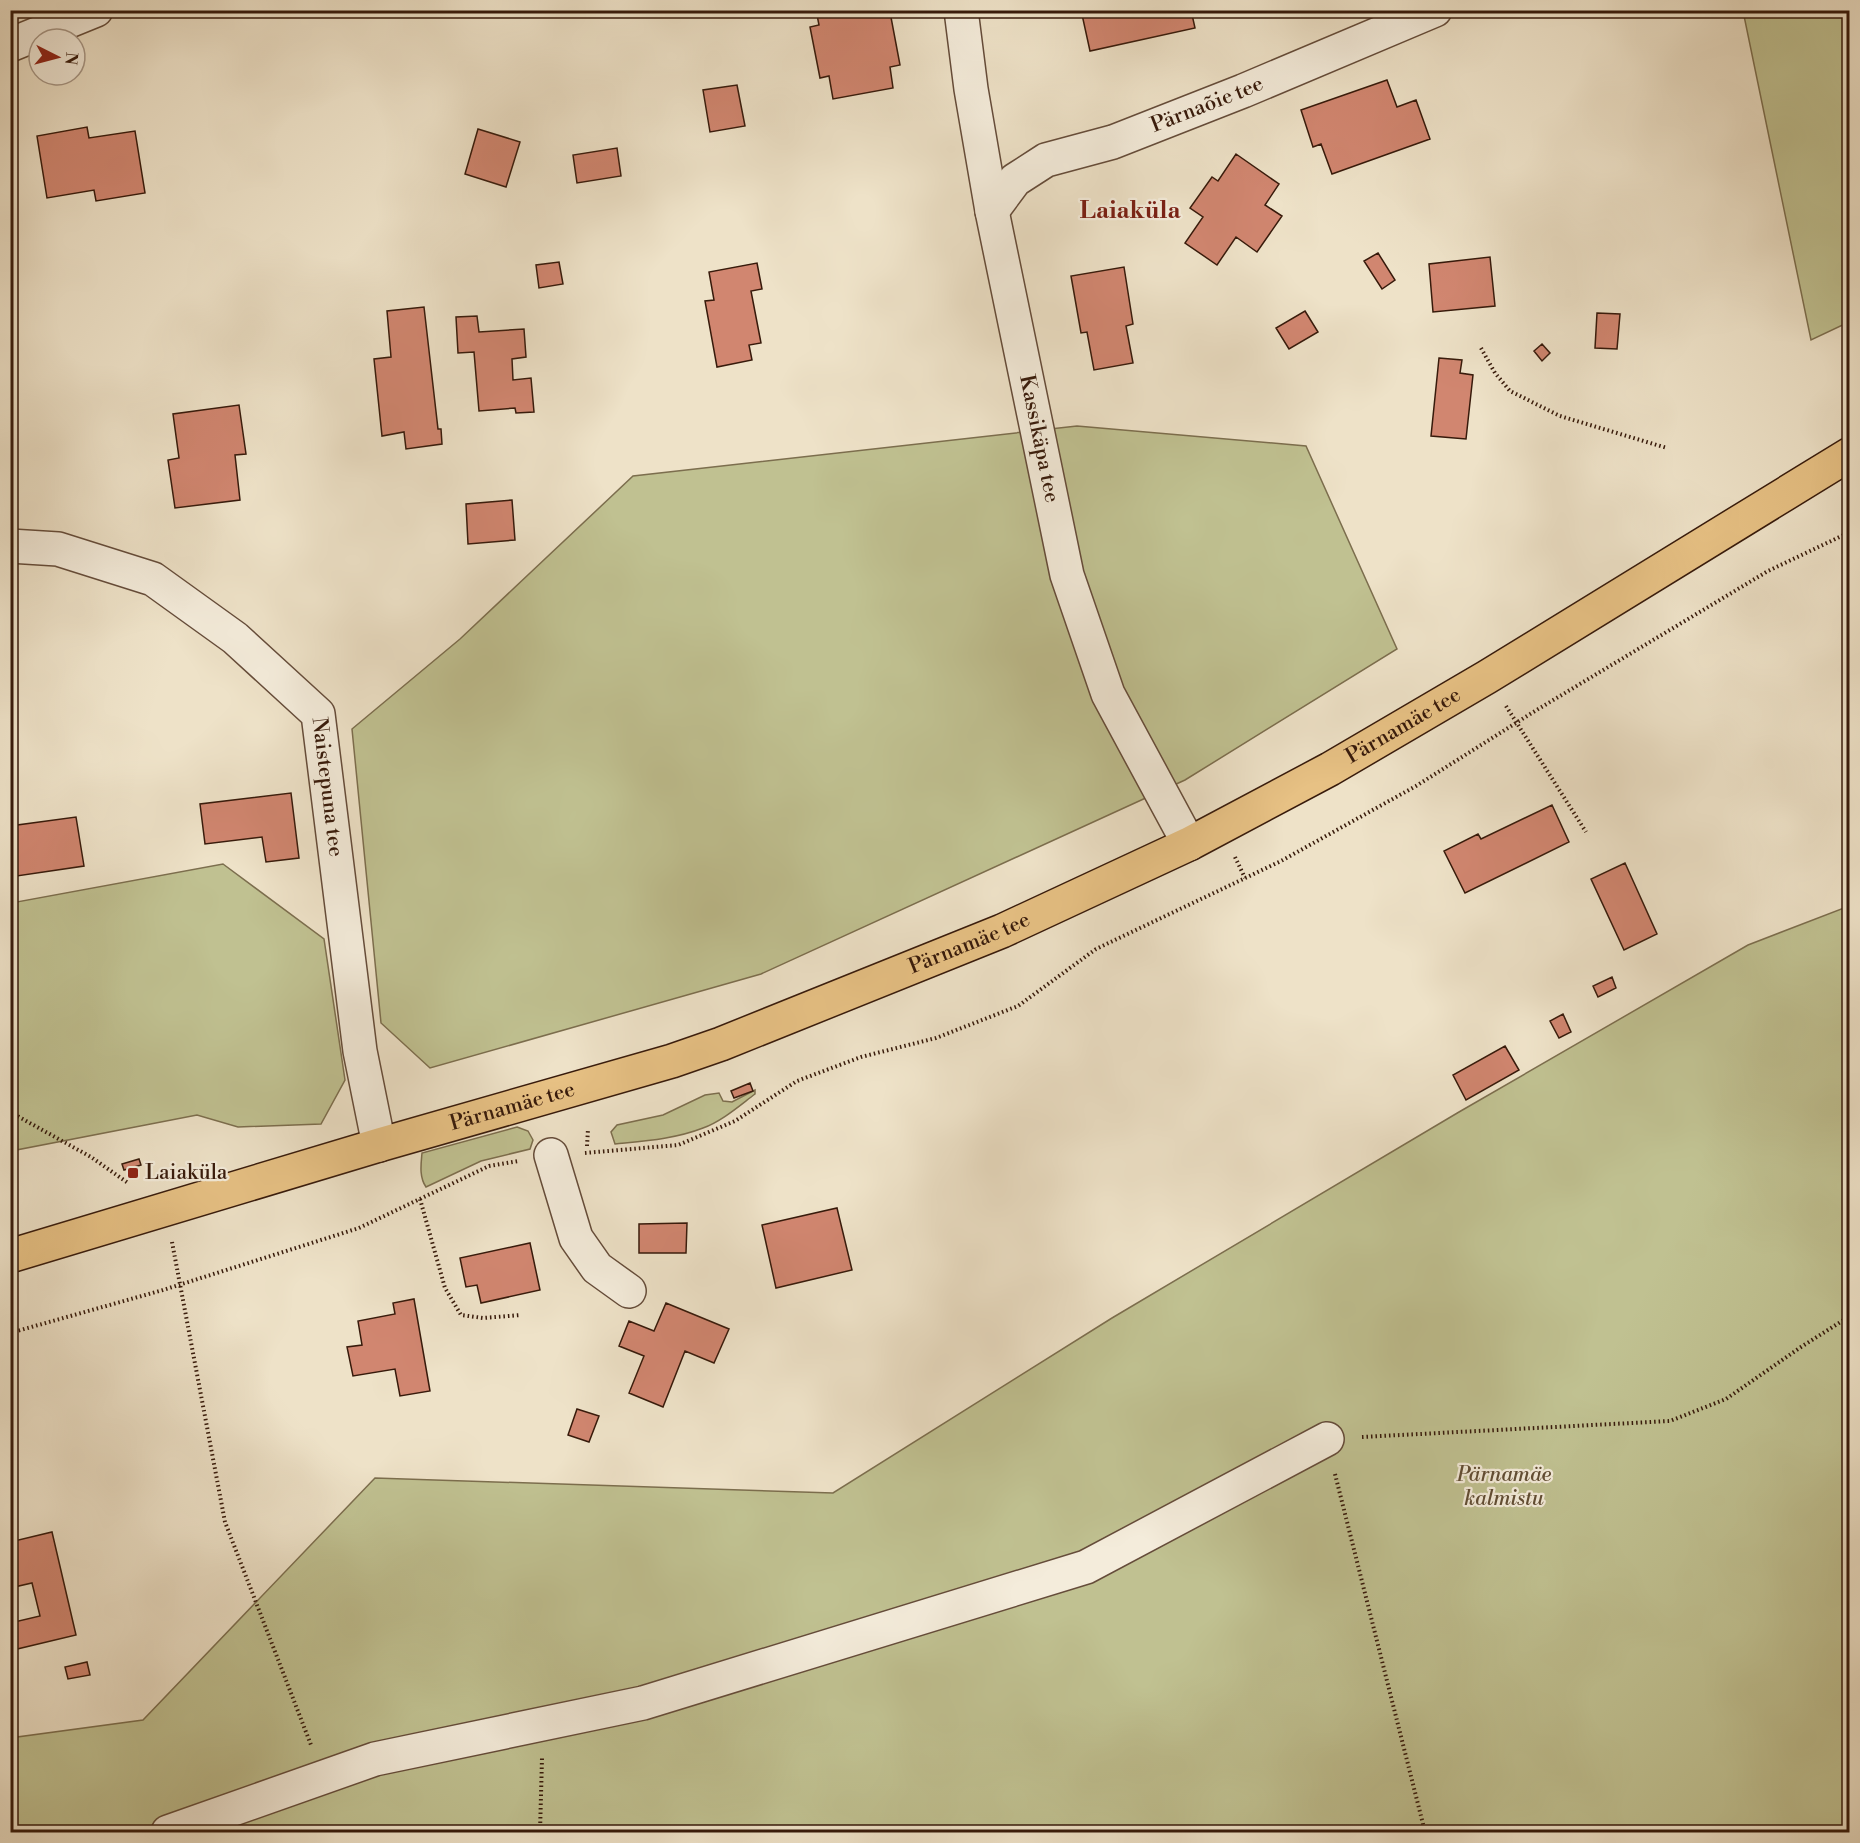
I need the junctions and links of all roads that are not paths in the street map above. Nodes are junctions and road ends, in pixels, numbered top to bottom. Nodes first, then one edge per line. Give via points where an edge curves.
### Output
1 (96, 10) edge
2 (961, 10) edge
3 (1435, 10) edge
4 (10, 45) edge
5 (992, 211) junction
6 (1850, 454) edge
7 (10, 546) edge
8 (1189, 844) junction
9 (379, 1145) junction
10 (551, 1155) dead end
11 (10, 1256) edge
12 (629, 1291) dead end
13 (1327, 1439) road end
14 (168, 1833) edge

1 - 4 street
2 - 5 street, Kassikäpa tee via 970,89
3 - 5 street, Pärnaõie tee via 1124,138 1046,160 1016,180
5 - 8 street, Kassikäpa tee via 1067,575 1108,694
6 - 8 main road, Pärnamäe tee via 1488,677 1330,769
7 - 9 street, Naistepuna tee via 58,549 153,579 235,638 318,714 360,1051
8 - 9 main road, Pärnamäe tee via 1002,932 721,1044
9 - 11 main road, Pärnamäe tee
10 - 12 street via 576,1238 597,1268
13 - 14 street via 1086,1567 643,1703 375,1759

